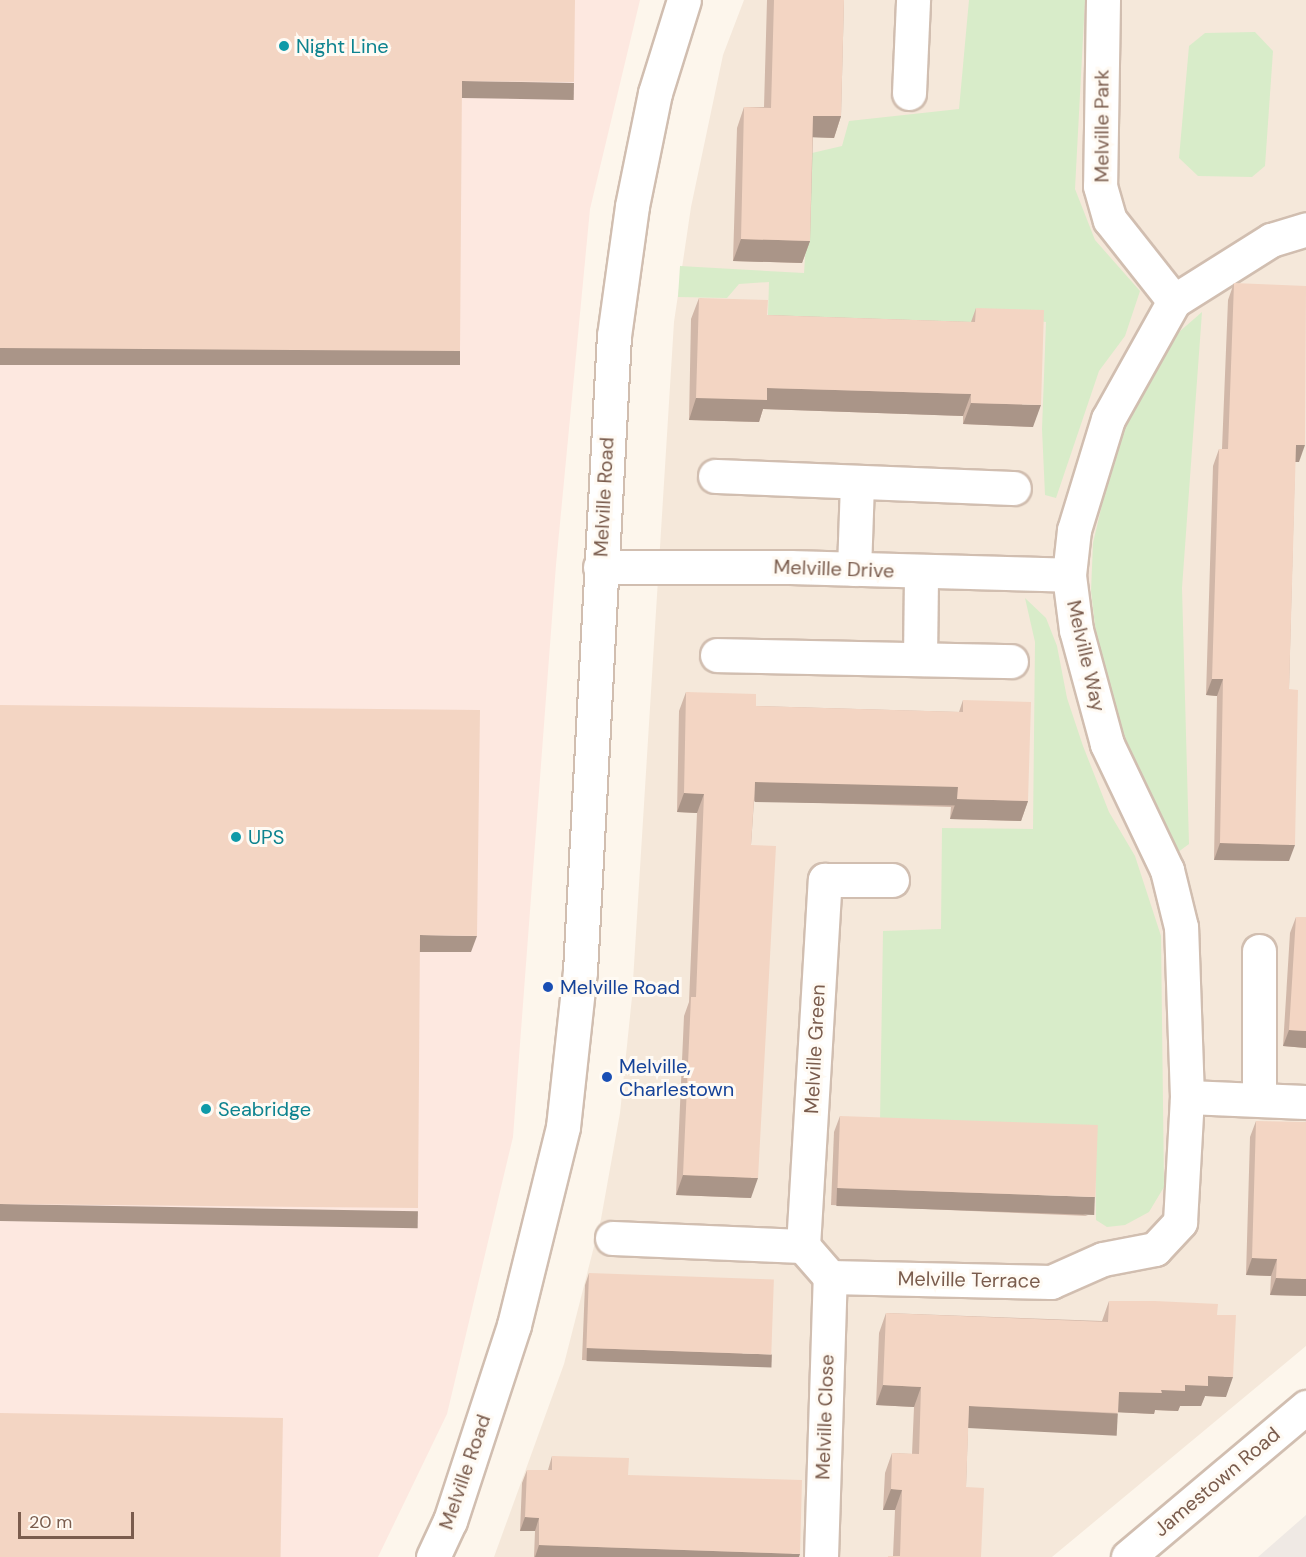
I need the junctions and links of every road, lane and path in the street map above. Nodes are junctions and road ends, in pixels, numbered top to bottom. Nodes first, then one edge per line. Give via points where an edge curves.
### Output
1 (684, 0) edge
2 (913, 0) edge
3 (1104, 0) edge
4 (909, 93) dead end
5 (1306, 229) edge
6 (1174, 301) junction
7 (715, 476) dead end
8 (857, 482) junction
9 (1014, 488) dead end
10 (600, 567) junction
11 (855, 569) junction
12 (921, 573) junction
13 (1069, 575) junction
14 (717, 655) dead end
15 (920, 659) junction
16 (1011, 661) dead end
17 (892, 880) dead end
18 (1259, 951) dead end
19 (1187, 1097) junction
20 (1259, 1097) junction
21 (1306, 1102) edge
22 (612, 1239) dead end
23 (803, 1245) junction
24 (830, 1277) junction
25 (1306, 1407) edge
26 (433, 1557) edge
27 (821, 1557) edge
28 (1128, 1557) edge

1 - 10 street, Melville Road via 656,93 631,217 614,336
2 - 4 street
3 - 6 street, Melville Park via 1100,186 1110,220
5 - 6 street, Melville Way via 1271,240
6 - 13 street, Melville Way via 1108,419 1074,530
7 - 8 street
8 - 9 street
8 - 11 street
10 - 11 street, Melville Drive
10 - 26 street, Melville Road via 580,971 563,1127 514,1325 450,1521
11 - 12 street, Melville Drive
12 - 13 street, Melville Drive
12 - 15 street
13 - 19 street, Melville Way via 1076,630 1107,744 1167,870 1181,927
14 - 15 street
15 - 16 street
17 - 23 street, Melville Green via 825,879
18 - 20 street
19 - 20 street
19 - 24 street, Melville Terrace via 1180,1222 1155,1249 1103,1259 1051,1282
20 - 21 street
22 - 23 street
23 - 24 street
24 - 27 street, Melville Close
25 - 28 street, Jamestown Road

